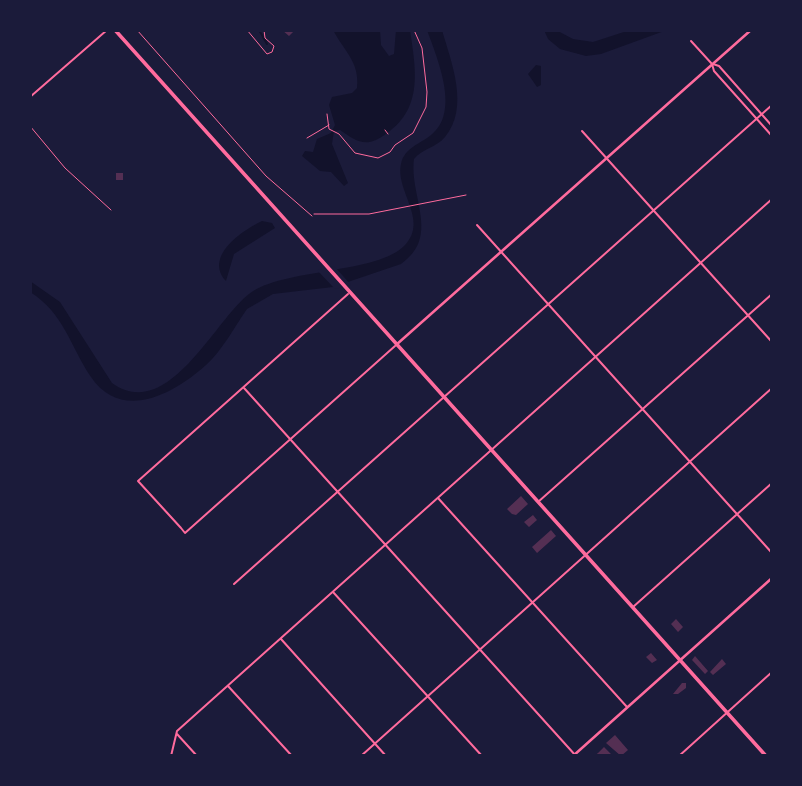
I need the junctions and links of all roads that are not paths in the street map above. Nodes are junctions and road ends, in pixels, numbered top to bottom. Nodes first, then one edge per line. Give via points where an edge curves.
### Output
1 (107, 30) edge
2 (115, 30) edge
3 (137, 30) edge
4 (751, 30) edge
5 (691, 41) dead end
6 (712, 64) junction
7 (30, 97) edge
8 (772, 105) edge
9 (762, 114) junction
10 (757, 119) junction
11 (772, 126) edge
12 (582, 131) dead end
13 (772, 136) edge
14 (606, 158) junction
15 (466, 195) dead end
16 (772, 199) edge
17 (653, 210) junction
18 (477, 225) dead end
19 (501, 252) junction
20 (701, 263) junction
21 (349, 293) junction
22 (772, 294) edge
23 (548, 304) junction
24 (748, 315) junction
25 (772, 342) edge
26 (396, 345) junction
27 (595, 357) junction
28 (243, 387) junction
29 (772, 388) edge
30 (443, 398) junction
31 (642, 410) junction
32 (290, 440) junction
33 (491, 450) junction
34 (690, 462) junction
35 (772, 483) edge
36 (337, 492) junction
37 (438, 497) junction
38 (538, 503) junction
39 (737, 514) junction
40 (385, 544) junction
41 (772, 553) edge
42 (585, 555) junction
43 (772, 578) edge
44 (234, 584) dead end
45 (332, 591) junction
46 (533, 603) junction
47 (632, 608) junction
48 (280, 638) junction
49 (480, 650) junction
50 (680, 660) junction
51 (772, 673) edge
52 (228, 685) junction
53 (428, 697) junction
54 (628, 708) junction
55 (727, 713) junction
56 (176, 733) junction
57 (375, 744) junction
58 (171, 756) edge
59 (197, 756) edge
60 (292, 756) edge
61 (361, 756) edge
62 (386, 756) edge
63 (482, 756) edge
64 (574, 756) edge
65 (679, 756) edge
66 (766, 756) edge

1 - 7 street
2 - 21 main road
3 - 15 lane via 266,176 312,215 369,214
4 - 6 street
5 - 6 street
6 - 9 street via 719,66
6 - 10 street
6 - 14 street
8 - 9 street
9 - 10 street
9 - 11 street
10 - 13 street
10 - 17 street
12 - 14 street
14 - 17 street
14 - 19 street
16 - 20 street
17 - 20 street
17 - 23 street
18 - 19 street
19 - 23 street
19 - 26 street
20 - 24 street
20 - 27 street
21 - 26 main road
21 - 28 street
22 - 24 street
23 - 27 street
23 - 30 street
24 - 25 street
24 - 31 street
26 - 30 main road
26 - 32 street
27 - 31 street
27 - 33 street
28 - 32 street
28 - 32 street via 138,481 185,533
29 - 34 street
30 - 33 main road
30 - 36 street
31 - 34 street
31 - 38 street
32 - 36 street
33 - 37 street
33 - 38 main road
34 - 39 street
34 - 42 street
35 - 39 street
36 - 40 street
36 - 44 street
37 - 40 street
37 - 46 street
38 - 42 main road
39 - 41 street
39 - 47 street
40 - 45 street
40 - 49 street
42 - 46 street
42 - 47 main road
43 - 50 street
45 - 48 street
45 - 53 street
46 - 49 street
46 - 54 street
47 - 50 main road
48 - 52 street
48 - 57 street
49 - 53 street
49 - 64 street
50 - 54 street
50 - 55 main road
51 - 55 street
52 - 56 street
52 - 60 street
53 - 57 street
53 - 63 street
54 - 64 street
55 - 65 street
55 - 66 main road
56 - 58 street
56 - 59 street
57 - 61 street
57 - 62 street

